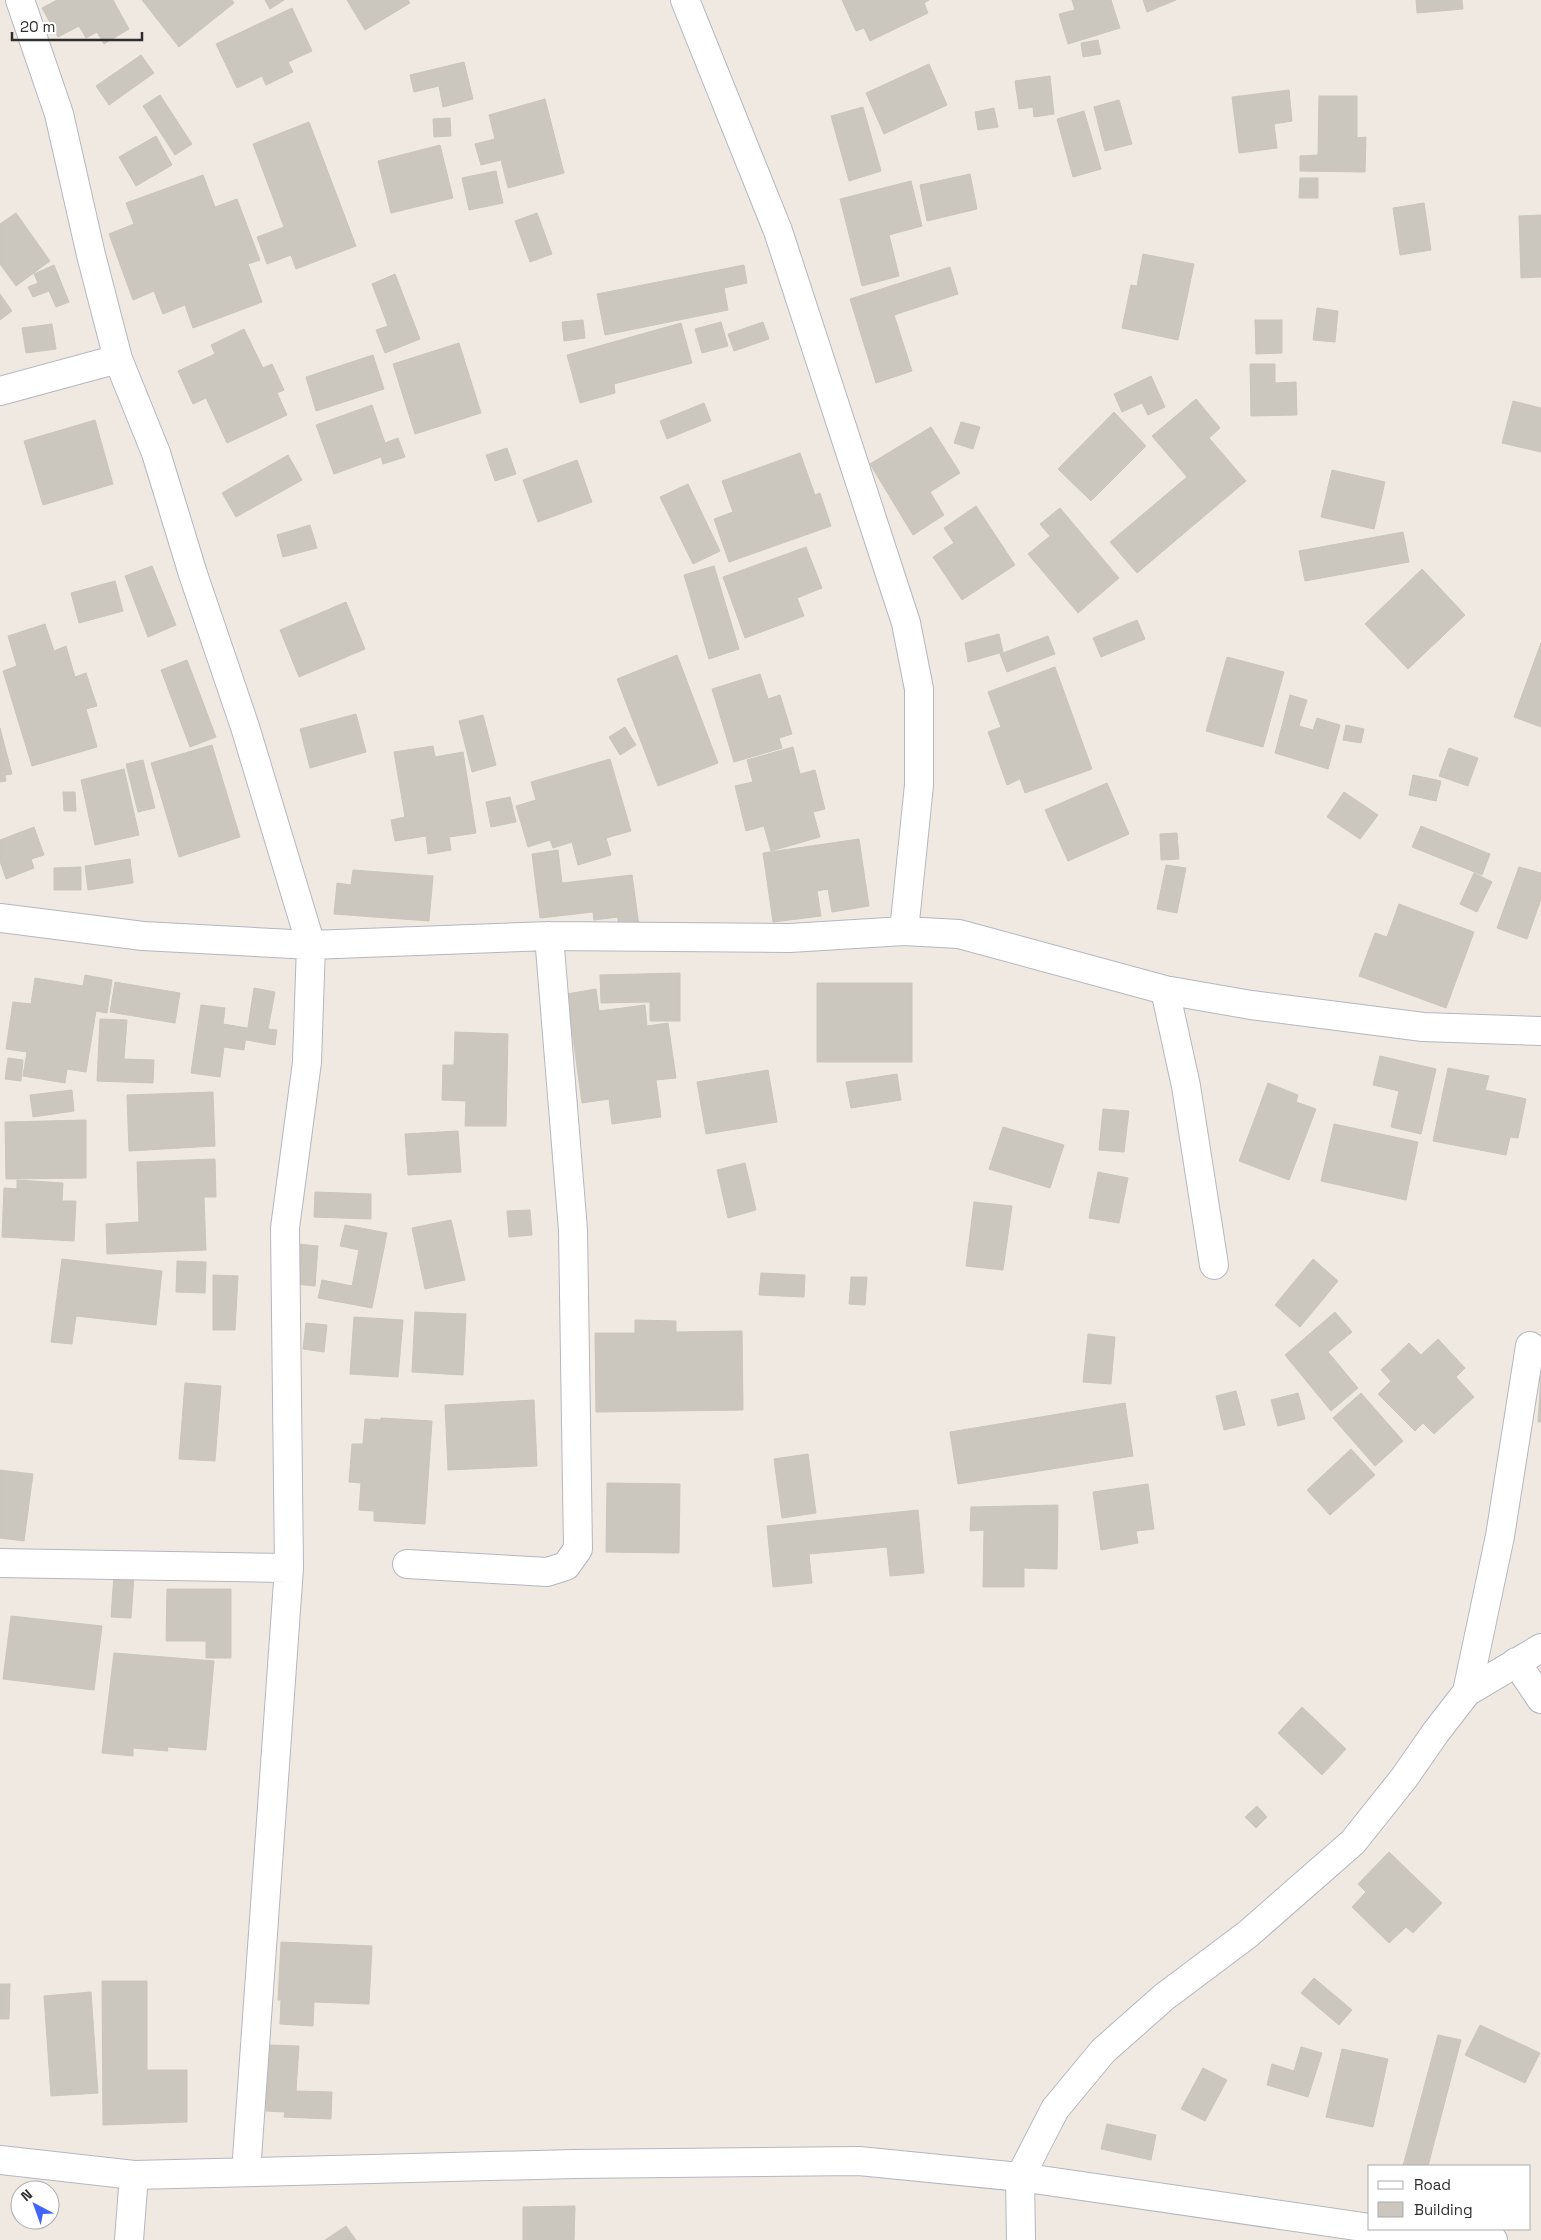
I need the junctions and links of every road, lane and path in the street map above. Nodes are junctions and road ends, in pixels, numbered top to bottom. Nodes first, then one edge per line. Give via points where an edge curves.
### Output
1 (20, 0) edge
2 (685, 0) edge
3 (118, 359) junction
4 (0, 391) edge
5 (0, 918) edge
6 (904, 931) junction
7 (549, 936) junction
8 (311, 945) junction
9 (1165, 990) junction
10 (1541, 1031) edge
11 (1214, 1265) dead end
12 (1530, 1346) dead end
13 (0, 1563) edge
14 (407, 1564) dead end
15 (289, 1568) junction
16 (1541, 1648) edge
17 (1516, 1662) junction
18 (1467, 1692) junction
19 (1541, 1699) edge
20 (0, 2160) edge
21 (246, 2172) junction
22 (134, 2175) junction
23 (1020, 2177) junction
24 (1368, 2228) edge
25 (1381, 2230) edge
26 (1408, 2237) edge
27 (129, 2240) edge
28 (1021, 2240) edge
29 (1493, 2240) edge

1 - 3 street via 59,114
2 - 6 street via 778,230 906,623 920,689 919,785
3 - 4 street
3 - 8 street via 156,453 245,727
5 - 8 street via 144,936
6 - 7 street via 790,938
6 - 9 street via 959,934
7 - 8 street
7 - 14 street via 572,1230 578,1549 566,1566 547,1572
8 - 15 street via 307,1062 285,1228
9 - 10 street via 1251,1005 1423,1027
9 - 11 street via 1186,1086
12 - 18 street via 1500,1536
13 - 15 street
15 - 21 street
16 - 17 street
17 - 18 street
17 - 19 street
18 - 23 street via 1353,1842 1248,1934 1164,1997 1103,2051 1055,2109
20 - 22 street
21 - 22 street
21 - 23 street via 859,2161
22 - 27 street
23 - 24 street
23 - 28 street
25 - 26 street
26 - 29 street

